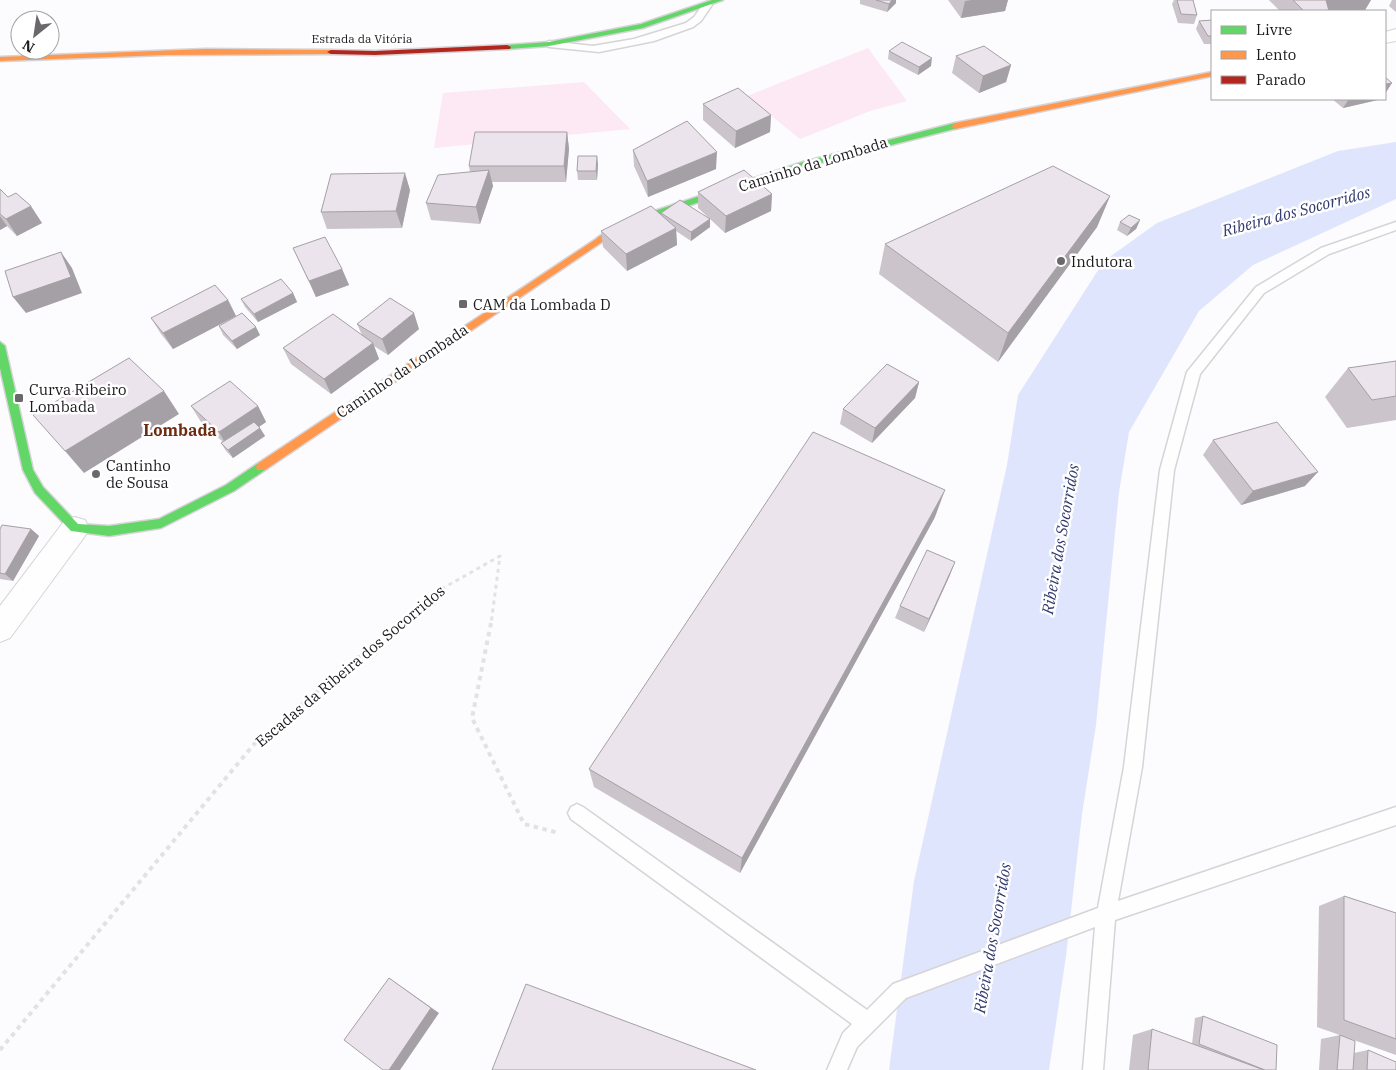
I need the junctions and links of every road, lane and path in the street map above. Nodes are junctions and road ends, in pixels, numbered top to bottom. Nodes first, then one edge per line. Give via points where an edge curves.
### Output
1 (719, 0) edge
2 (0, 60) edge
3 (1211, 74) edge
4 (1396, 226) edge
5 (0, 346) edge
6 (75, 528) junction
7 (0, 629) edge
8 (577, 812) dead end
9 (1396, 816) edge
10 (560, 834) dead end
11 (1106, 914) junction
12 (868, 1023) junction
13 (0, 1050) edge
14 (837, 1070) edge
15 (1093, 1070) edge

1 - 2 street, Estrada da Vitória via 643,26 549,44 374,53 110,53
3 - 6 street, Caminho da Lombada via 929,131 806,164 627,223 230,488 161,523 109,530
4 - 11 lane via 1325,251 1260,290 1194,372 1167,470 1132,767
5 - 6 street via 28,470 39,490
6 - 7 street
8 - 12 lane
9 - 11 lane
10 - 13 path, Escadas da Ribeira dos Socorridos via 524,824 472,718 493,613 500,556 438,592 255,744
11 - 12 lane via 900,992
11 - 15 lane
12 - 14 lane via 850,1040

